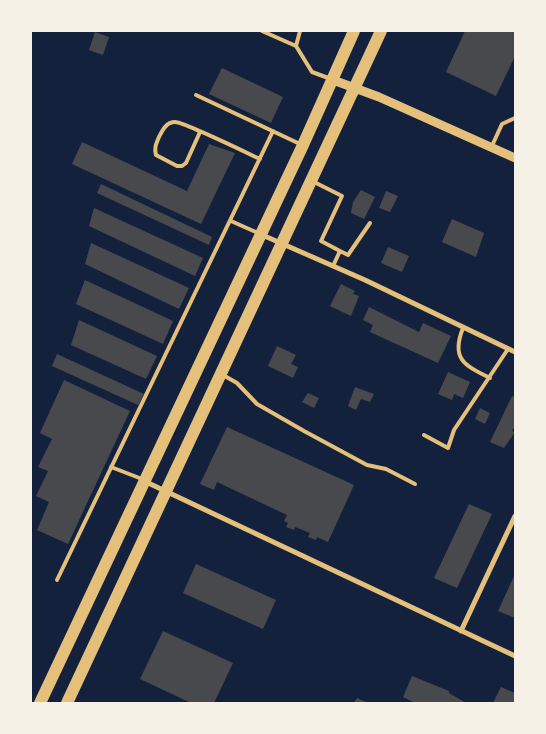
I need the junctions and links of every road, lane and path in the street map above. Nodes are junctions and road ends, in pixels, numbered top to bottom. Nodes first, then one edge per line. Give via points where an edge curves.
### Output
1 (262, 31) edge
2 (300, 31) edge
3 (354, 31) edge
4 (381, 31) edge
5 (296, 46) junction
6 (333, 80) junction
7 (355, 88) junction
8 (196, 96) dead end
9 (515, 118) edge
10 (200, 132) junction
11 (274, 132) junction
12 (303, 145) junction
13 (491, 148) junction
14 (515, 158) edge
15 (260, 159) junction
16 (312, 180) junction
17 (230, 221) junction
18 (370, 223) dead end
19 (260, 234) junction
20 (282, 244) junction
21 (340, 251) junction
22 (333, 266) junction
23 (463, 328) junction
24 (508, 349) junction
25 (515, 352) edge
26 (221, 374) junction
27 (490, 378) junction
28 (424, 435) dead end
29 (112, 467) junction
30 (144, 480) junction
31 (415, 484) dead end
32 (167, 490) junction
33 (515, 516) edge
34 (57, 580) dead end
35 (461, 631) junction
36 (515, 656) edge
37 (40, 703) edge
38 (67, 703) edge

1 - 5 lane
2 - 5 lane
3 - 6 main road
4 - 7 main road
5 - 6 lane via 312,72
6 - 7 street
6 - 12 main road
7 - 13 street
7 - 16 main road
8 - 11 lane
9 - 13 lane via 502,124
10 - 10 lane via 176,122 169,123 155,147 156,156 182,166
10 - 15 lane
11 - 12 lane
11 - 15 lane
12 - 19 main road
13 - 14 street
15 - 17 lane
16 - 20 main road
16 - 21 lane via 342,196 321,242
17 - 19 lane
17 - 29 lane
18 - 21 lane via 348,255
19 - 20 street
19 - 30 main road
20 - 22 street
20 - 26 main road
21 - 22 lane
22 - 23 street
23 - 24 street
23 - 27 lane via 458,354 472,369
24 - 25 street
24 - 27 lane
26 - 31 lane via 236,383 257,404 304,431 367,465 386,469
26 - 32 main road
27 - 28 lane via 454,430 448,448
29 - 30 lane
29 - 34 lane
30 - 32 street
30 - 37 main road
32 - 35 street
32 - 38 main road
33 - 35 street
35 - 36 street

